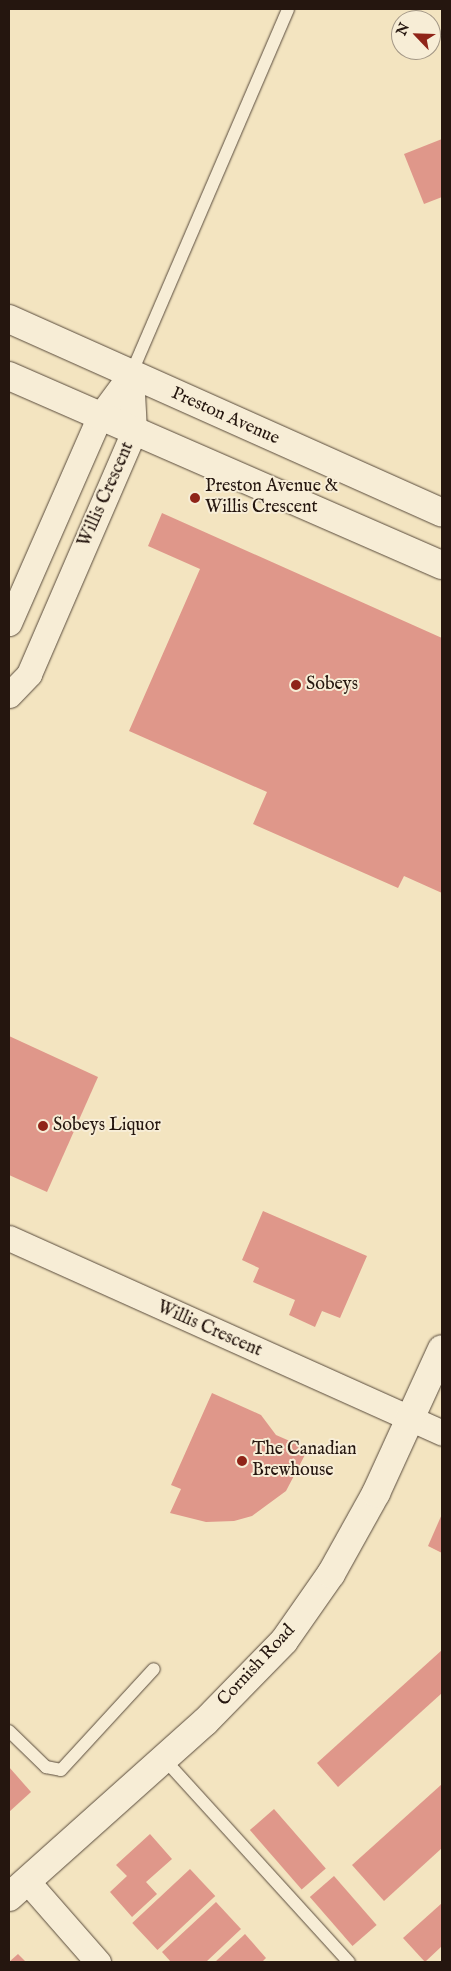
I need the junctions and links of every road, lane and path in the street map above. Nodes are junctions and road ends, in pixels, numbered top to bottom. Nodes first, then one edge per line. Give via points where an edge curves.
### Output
1 (288, 9) edge
2 (9, 319) edge
3 (131, 374) junction
4 (9, 376) edge
5 (100, 416) junction
6 (134, 431) junction
7 (442, 513) edge
8 (442, 565) edge
9 (9, 623) edge
10 (9, 696) edge
11 (9, 1238) edge
12 (442, 1350) edge
13 (411, 1419) junction
14 (442, 1433) edge
15 (154, 1669) dead end
16 (9, 1730) edge
17 (164, 1759) junction
18 (18, 1889) edge
19 (98, 1962) edge
20 (349, 1962) edge

1 - 3 lane
2 - 3 main road, Preston Avenue
3 - 5 street
3 - 6 street, Willis Crescent
3 - 7 main road, Preston Avenue
4 - 5 main road
5 - 6 main road
5 - 9 street
6 - 8 main road
6 - 10 street, Willis Crescent via 29,674
11 - 13 street, Willis Crescent
12 - 13 main road, Cornish Road
13 - 14 street, Willis Crescent
13 - 17 main road, Cornish Road via 331,1574 284,1641
15 - 16 lane via 61,1770 46,1767
17 - 18 main road, Cornish Road
17 - 20 lane
18 - 19 street

